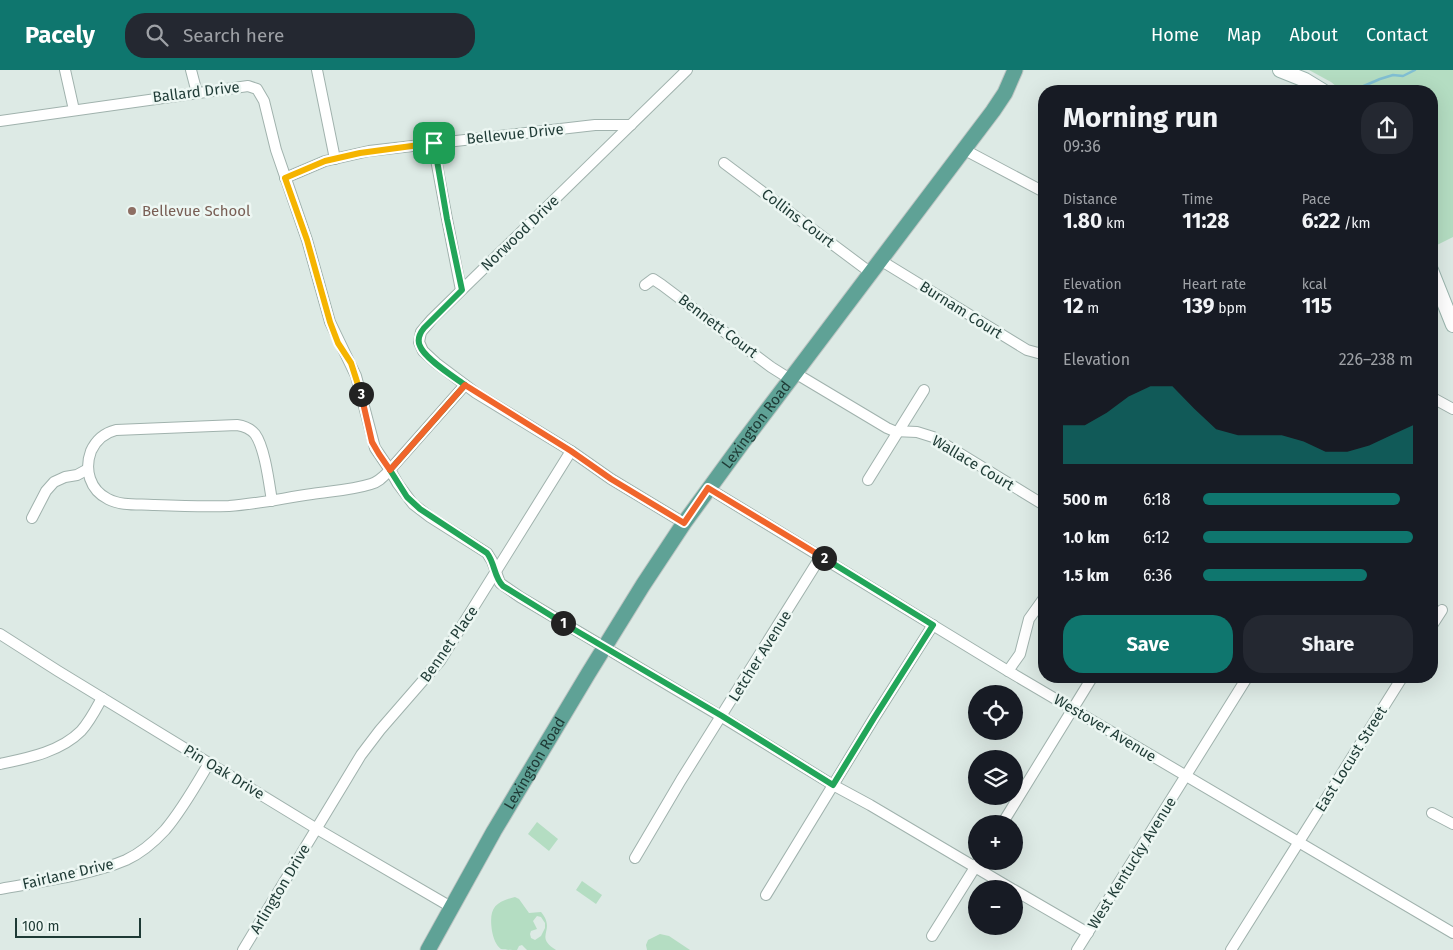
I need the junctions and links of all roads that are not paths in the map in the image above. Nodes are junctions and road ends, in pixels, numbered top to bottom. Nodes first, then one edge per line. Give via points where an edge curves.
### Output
1 (65, 70) edge
2 (191, 70) edge
3 (317, 70) edge
4 (686, 70) edge
5 (1015, 70) edge
6 (1280, 70) edge
7 (1313, 85) edge
8 (197, 93) junction
9 (74, 110) junction
10 (0, 121) edge
11 (631, 124) junction
12 (434, 143) junction
13 (963, 149) junction
14 (334, 159) junction
15 (724, 163) dead end
16 (285, 178) junction
17 (1038, 189) edge
18 (880, 260) junction
19 (871, 273) junction
20 (645, 286) dead end
21 (1438, 288) edge
22 (462, 290) junction
23 (1453, 325) edge
24 (1038, 353) edge
25 (793, 376) junction
26 (465, 385) junction
27 (924, 390) dead end
28 (1438, 401) edge
29 (1453, 409) edge
30 (897, 432) junction
31 (571, 451) junction
32 (88, 469) junction
33 (390, 470) junction
34 (868, 480) dead end
35 (708, 488) junction
36 (272, 501) junction
37 (1038, 502) edge
38 (32, 518) dead end
39 (684, 523) junction
40 (821, 556) junction
41 (496, 573) junction
42 (1038, 606) edge
43 (1442, 610) dead end
44 (1438, 617) edge
45 (933, 625) junction
46 (0, 634) edge
47 (605, 648) junction
48 (1008, 671) junction
49 (1089, 683) edge
50 (1244, 683) edge
51 (1399, 683) edge
52 (102, 698) junction
53 (1073, 709) junction
54 (722, 716) junction
55 (209, 763) junction
56 (0, 764) edge
57 (1185, 775) junction
58 (833, 785) junction
59 (1432, 813) dead end
60 (1008, 815) edge
61 (1453, 824) edge
62 (316, 829) junction
63 (1300, 841) junction
64 (635, 858) dead end
65 (968, 860) edge
66 (974, 870) edge
67 (984, 870) edge
68 (1000, 880) edge
69 (0, 889) edge
70 (766, 895) dead end
71 (1023, 895) edge
72 (451, 907) junction
73 (1088, 933) junction
74 (1453, 933) edge
75 (932, 936) dead end
76 (243, 950) edge
77 (428, 950) edge
78 (1077, 950) edge
79 (1231, 950) edge

1 - 9 street
2 - 8 street
3 - 14 street
4 - 11 street, Norwood Drive
5 - 13 main road, Lexington Road via 1005,93
6 - 7 main road
8 - 9 street, Ballard Drive
8 - 16 street, Ballard Drive via 248,86 257,90 264,102
9 - 10 street, Ballard Drive
11 - 12 street, Bellevue Drive
11 - 22 street, Norwood Drive
12 - 14 street, Bellevue Drive
12 - 22 street
13 - 17 street
13 - 18 main road, Lexington Road
14 - 16 street, Bellevue Drive
15 - 19 street, Collins Court
16 - 33 street, Ballard Drive via 307,240 330,322 356,376 372,442
18 - 19 main road, Lexington Road
18 - 24 street, Burnam Court via 1027,350
19 - 25 main road, Lexington Road
20 - 25 street, Bennett Court via 653,279 771,367
21 - 23 main road
22 - 26 street, Norwood Drive via 424,328 419,342 424,353
25 - 30 street, Wallace Court
25 - 35 main road, Lexington Road
26 - 31 street, Norwood Drive
26 - 33 street
27 - 30 street
28 - 29 street
30 - 34 street
30 - 37 street, Wallace Court via 917,432 933,437
31 - 39 street, Norwood Drive
31 - 41 street, Bennet Place
32 - 36 street via 94,487 116,502 211,506
32 - 36 street via 94,446 111,431 237,424 250,429 258,440
32 - 38 street via 54,482
33 - 36 street via 377,481 359,487
33 - 41 street, Ballard Drive via 413,504 487,553
35 - 39 main road, Lexington Road
35 - 40 street, Westover Avenue
39 - 47 main road, Lexington Road
40 - 45 street, Westover Avenue
40 - 54 street, Letcher Avenue
41 - 47 street, Ballard Drive via 503,586
41 - 62 street, Bennet Place via 440,661 361,755
42 - 48 street via 1029,619 1020,654
43 - 44 street
45 - 48 street, Westover Avenue
45 - 58 street
46 - 52 street, Pin Oak Drive
47 - 54 street, Ballard Drive
47 - 72 main road, Lexington Road
48 - 53 street, Westover Avenue
49 - 53 street
50 - 57 street, West Kentucky Avenue
51 - 63 street, East Locust Street
52 - 55 street, Pin Oak Drive
52 - 56 street via 80,731 60,746
53 - 57 street, Westover Avenue
53 - 60 street
54 - 58 street, Ballard Drive
54 - 64 street, Letcher Avenue
55 - 62 street, Pin Oak Drive
55 - 69 street, Fairlane Drive via 166,829 127,860
57 - 63 street, Westover Avenue
57 - 73 street, West Kentucky Avenue
58 - 65 street, Ballard Drive
58 - 70 street
59 - 61 street
62 - 72 street, Pin Oak Drive
62 - 76 street, Arlington Drive
63 - 74 street, Westover Avenue
63 - 79 street, East Locust Street
66 - 75 street
67 - 68 street, Ballard Drive
71 - 73 street, Ballard Drive
72 - 77 main road, Lexington Road
73 - 78 street, West Kentucky Avenue

